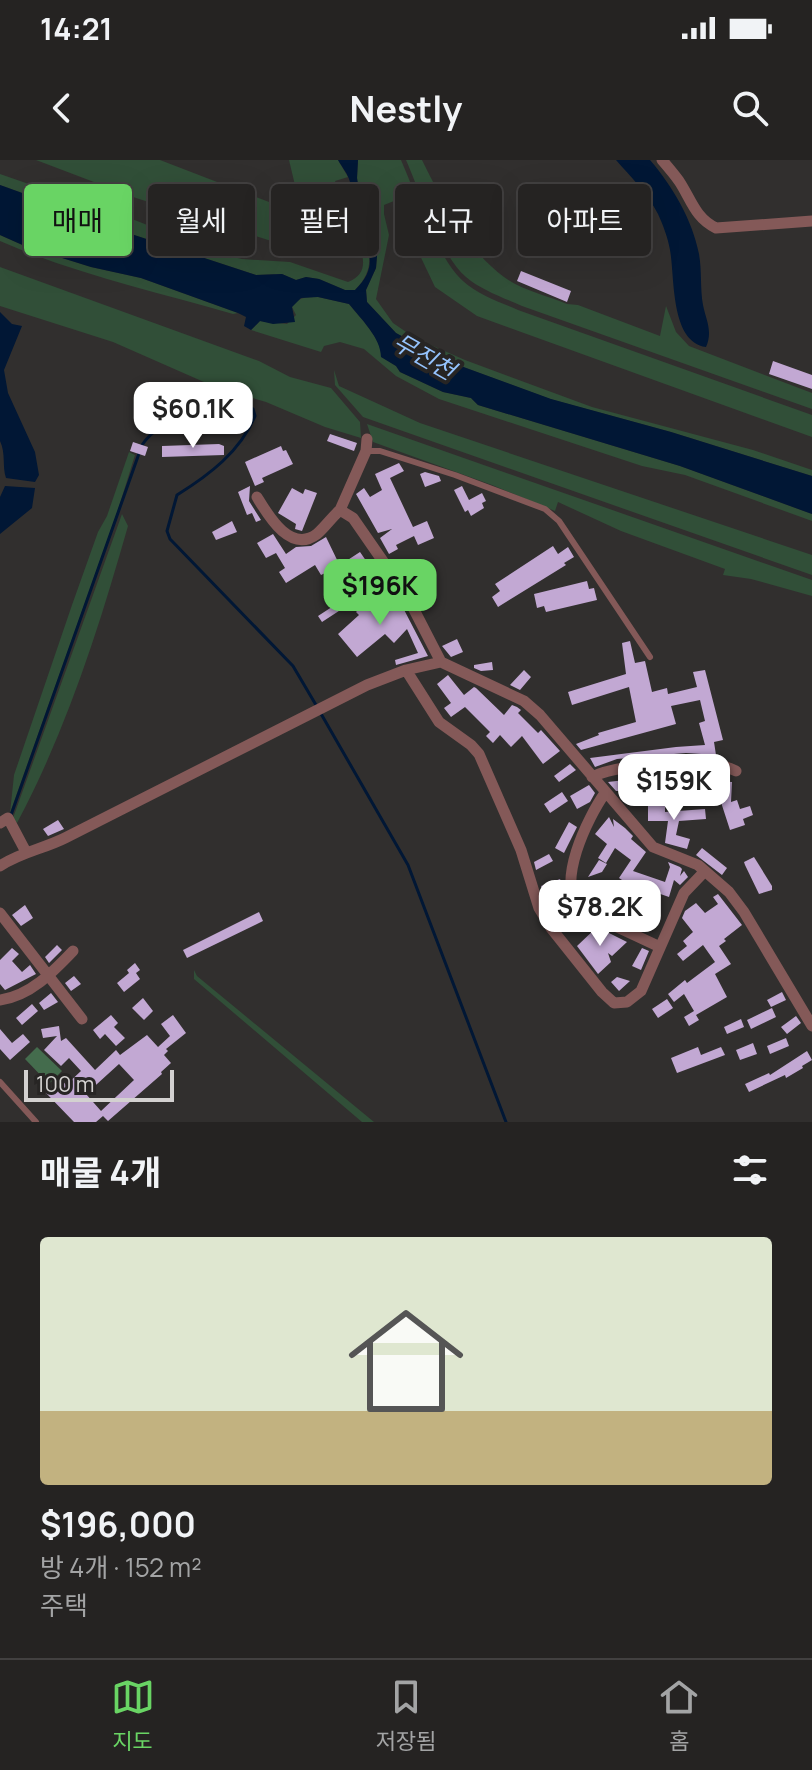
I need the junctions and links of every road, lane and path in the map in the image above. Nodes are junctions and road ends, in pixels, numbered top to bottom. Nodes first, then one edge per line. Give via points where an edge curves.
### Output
1 (662, 160) edge
2 (812, 221) edge
3 (366, 445) joint
4 (257, 497) dead end
5 (340, 510) junction
6 (650, 657) dead end
7 (441, 662) junction
8 (406, 670) junction
9 (736, 771) dead end
10 (592, 777) junction
11 (605, 793) junction
12 (6, 821) edge
13 (26, 852) junction
14 (0, 866) edge
15 (705, 871) junction
16 (0, 913) edge
17 (660, 947) junction
18 (73, 951) dead end
19 (50, 974) junction
20 (0, 1000) edge
21 (82, 1019) dead end
22 (812, 1026) edge
23 (0, 1082) edge
24 (36, 1122) edge

1 - 2 street via 696,212 716,228
3 - 5 street
3 - 6 lane via 545,509 559,521
4 - 5 street via 273,522 295,538 310,538
5 - 7 street via 353,518 396,578
7 - 8 street
7 - 10 street via 524,701
8 - 13 street via 41,850
8 - 17 street via 439,722 479,754 521,850 539,908 602,992 614,1003 627,1002 641,991
9 - 10 street via 710,762 681,763 625,767
10 - 11 street
11 - 15 street via 653,847
11 - 17 street via 583,829 573,899 581,910
12 - 13 street
13 - 14 street
15 - 17 street via 684,893
15 - 22 street via 744,912
16 - 19 street
18 - 19 street
19 - 20 street
19 - 21 street
23 - 24 lane

